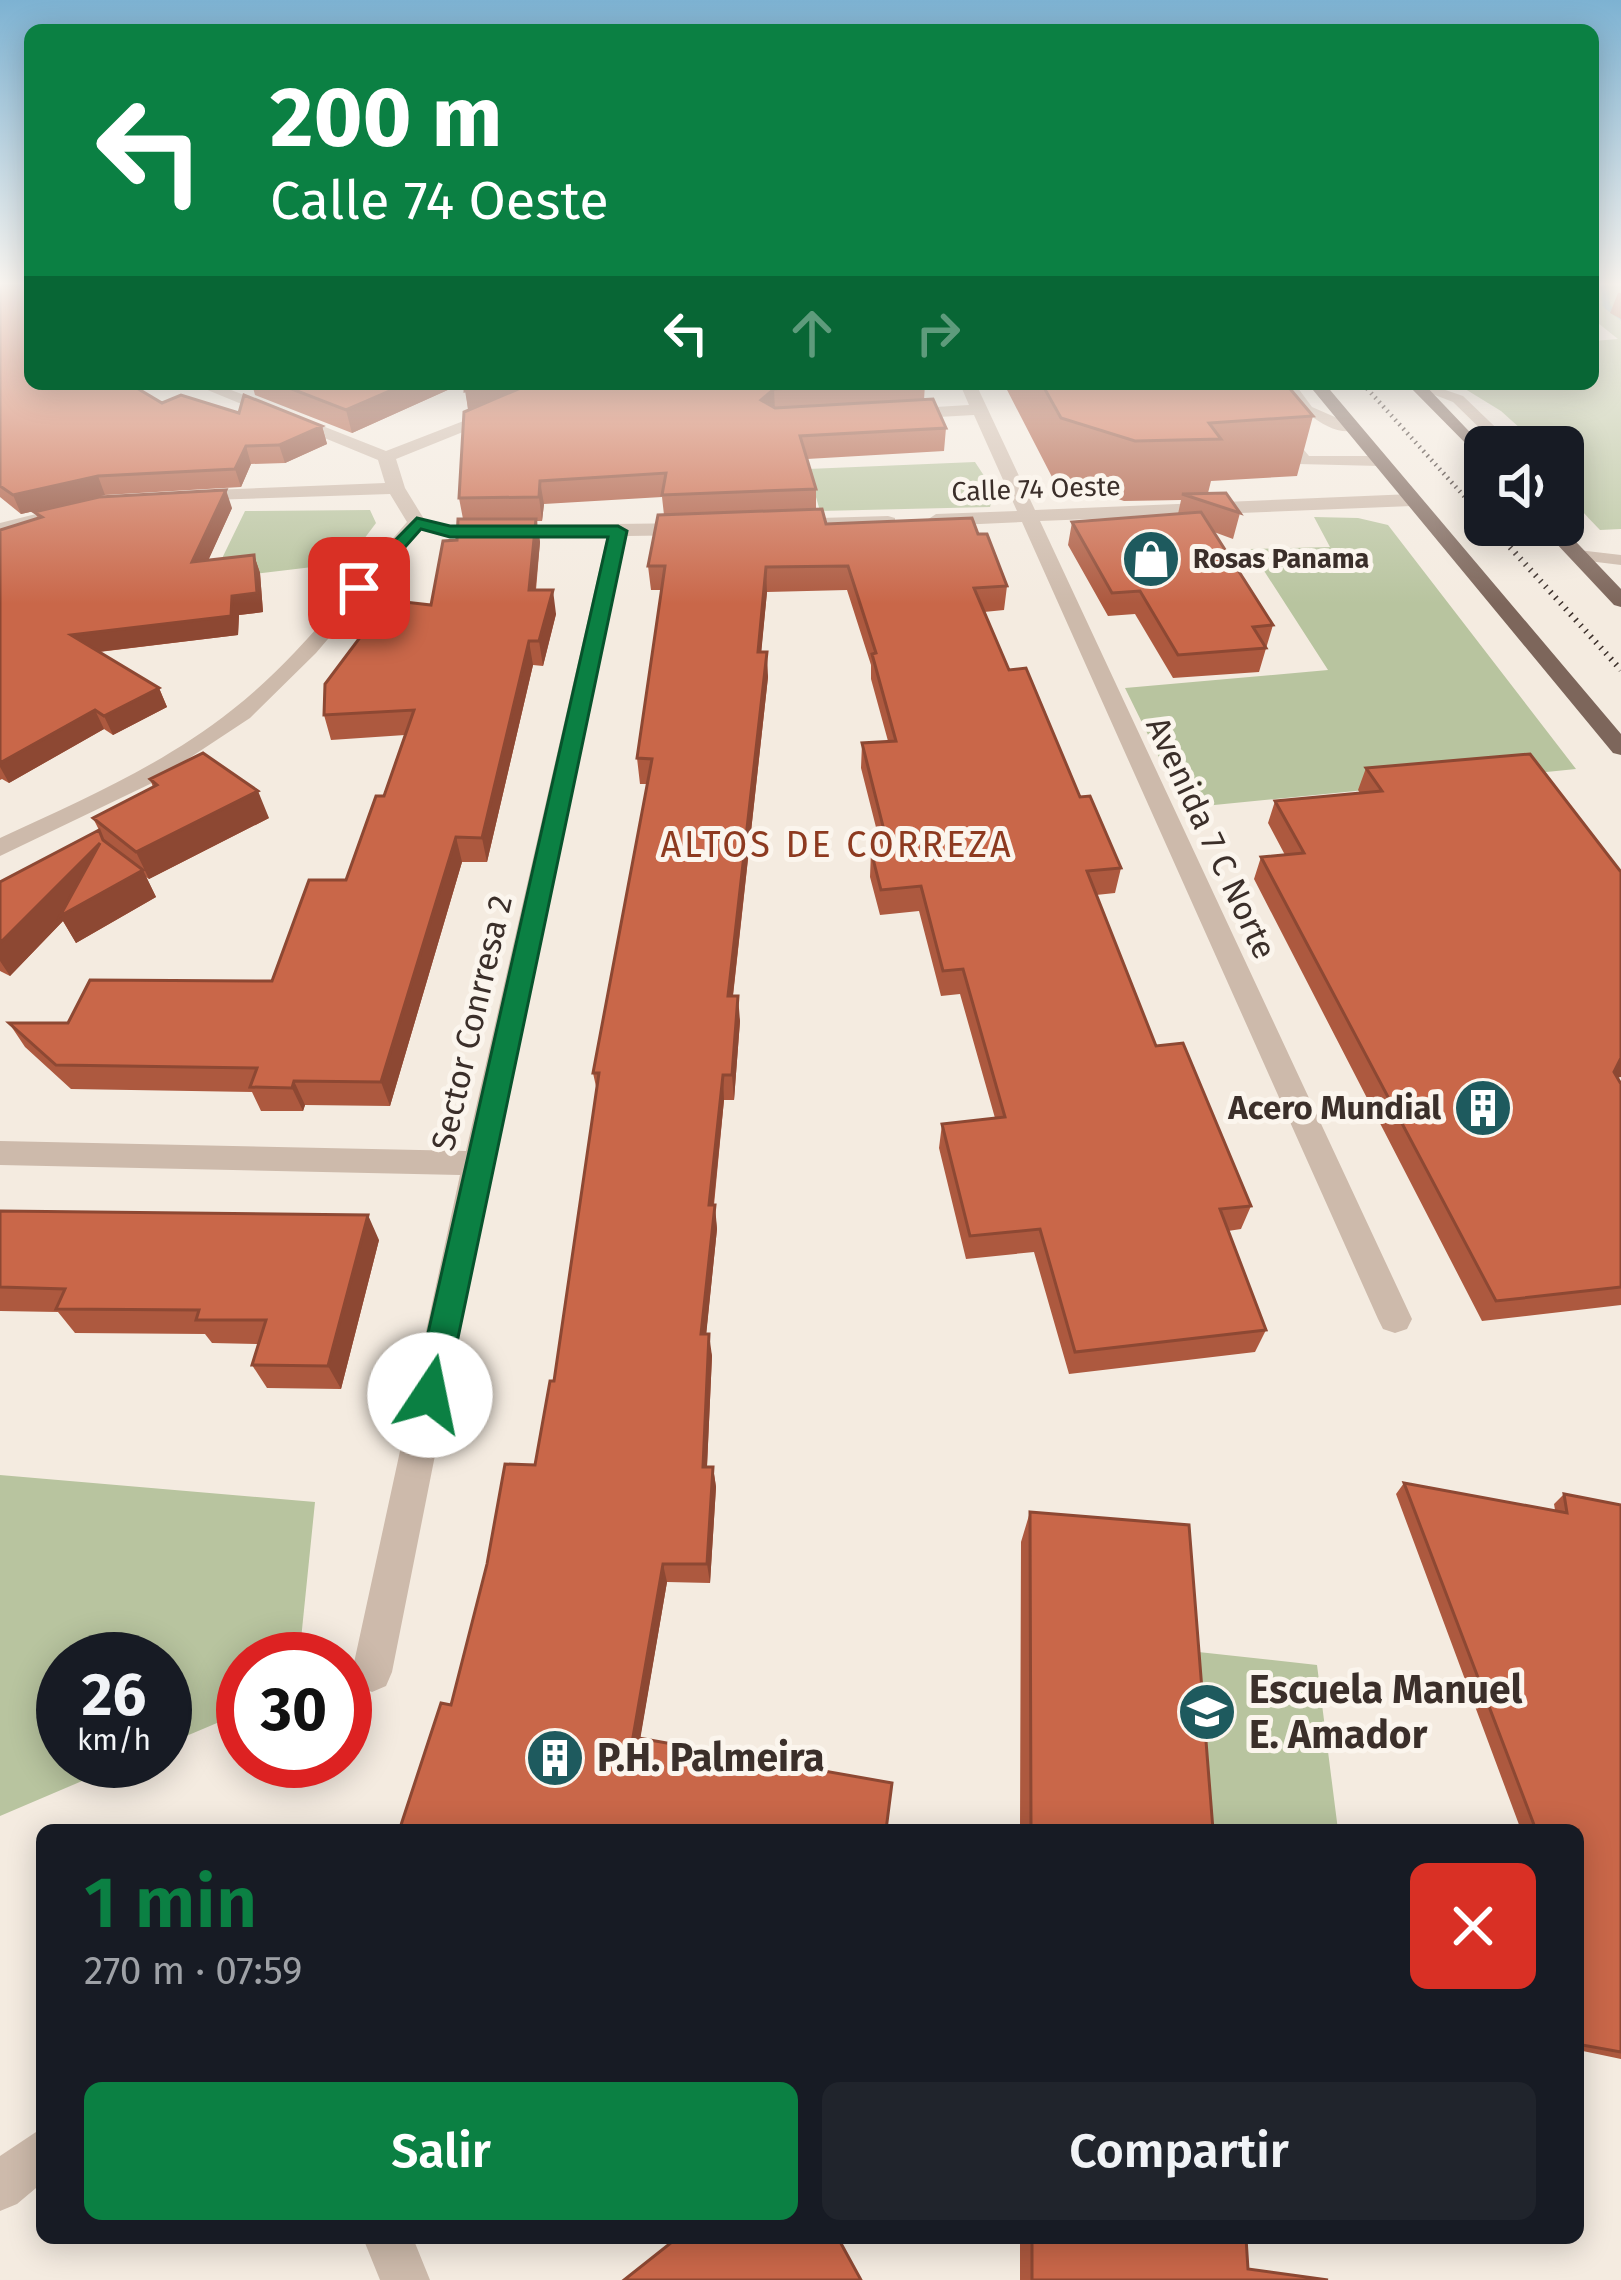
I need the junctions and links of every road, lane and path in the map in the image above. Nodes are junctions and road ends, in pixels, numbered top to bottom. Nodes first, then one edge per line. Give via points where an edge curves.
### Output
1 (221, 391) edge
2 (555, 391) edge
3 (971, 391) edge
4 (1247, 391) edge
5 (1293, 391) edge
6 (1322, 391) edge
7 (1422, 391) edge
8 (1436, 391) edge
9 (980, 410) junction
10 (889, 415) edge
11 (1486, 426) edge
12 (1352, 428) junction
13 (1464, 436) edge
14 (386, 457) junction
15 (1380, 461) junction
16 (396, 488) junction
17 (172, 499) edge
18 (1412, 500) junction
19 (85, 509) edge
20 (1028, 517) junction
21 (417, 523) junction
22 (755, 526) edge
23 (709, 528) edge
24 (0, 529) edge
25 (618, 531) junction
26 (1569, 546) edge
27 (1578, 555) junction
28 (1621, 560) edge
29 (1621, 601) edge
30 (1621, 748) edge
31 (0, 848) edge
32 (0, 1153) edge
33 (478, 1163) junction
34 (1395, 1319) dead end
35 (372, 1672) dead end
36 (36, 2157) edge
37 (0, 2187) edge
38 (390, 2244) edge
39 (405, 2280) edge

1 - 14 street
2 - 14 street
3 - 9 street, Avenida 7 C Norte
4 - 15 lane via 1304,461
5 - 12 lane via 1307,410
6 - 12 main road
7 - 13 main road
8 - 11 lane via 1458,399
9 - 10 street
9 - 20 street, Avenida 7 C Norte
12 - 15 main road
14 - 16 street
15 - 18 main road
16 - 17 street
16 - 21 street
18 - 20 street, Calle 74 Oeste
18 - 30 main road
19 - 24 street
20 - 22 street, Calle 74 Oeste
20 - 34 street, Avenida 7 C Norte
21 - 25 street via 450,532
21 - 31 street via 269,690 227,725
23 - 25 street
25 - 33 street, Sector Conrresa 2
26 - 27 main road
27 - 28 lane
27 - 29 main road
32 - 33 street
33 - 35 street, Sector Conrresa 2
36 - 37 street
38 - 39 street

